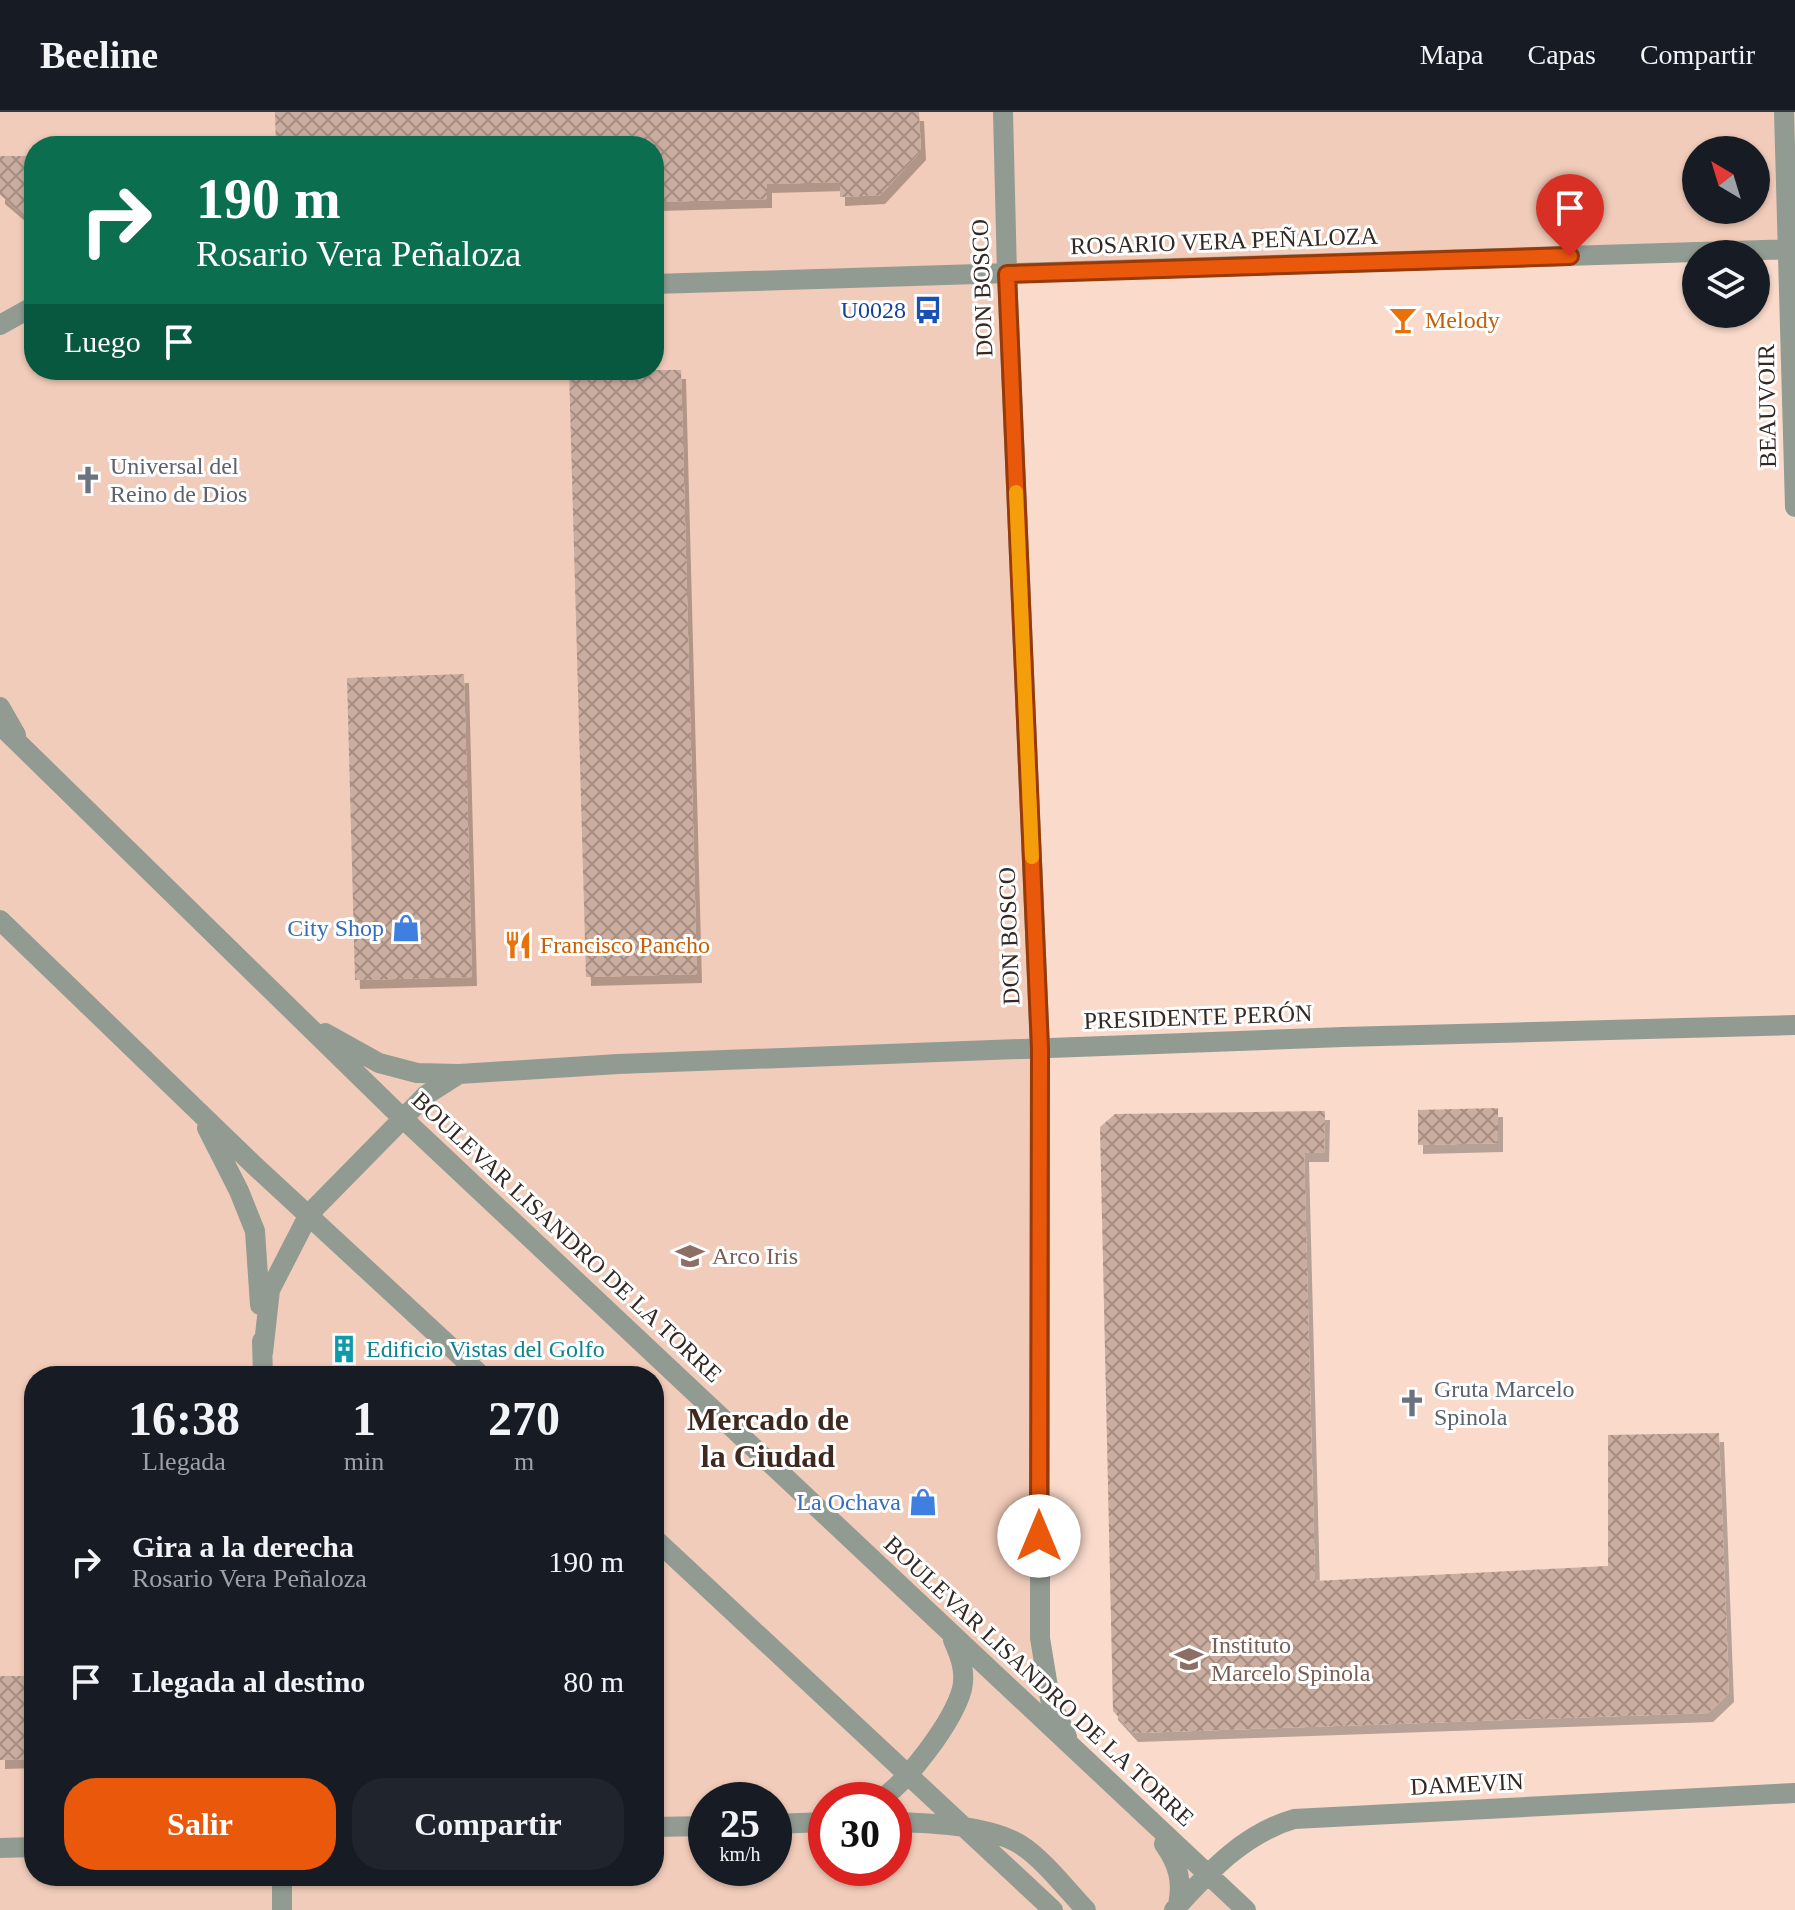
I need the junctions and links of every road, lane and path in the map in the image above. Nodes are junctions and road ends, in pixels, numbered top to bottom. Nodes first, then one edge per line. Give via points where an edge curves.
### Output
1 (1003, 112) edge
2 (1784, 112) edge
3 (1792, 249) edge
4 (1007, 274) junction
5 (664, 284) edge
6 (24, 312) edge
7 (0, 325) edge
8 (1795, 507) edge
9 (0, 707) edge
10 (0, 725) edge
11 (27, 752) junction
12 (0, 920) edge
13 (294, 1013) junction
14 (1795, 1025) edge
15 (1040, 1049) junction
16 (459, 1074) junction
17 (195, 1108) junction
18 (403, 1118) junction
19 (309, 1214) junction
20 (263, 1353) junction
21 (263, 1366) edge
22 (471, 1366) edge
23 (664, 1547) edge
24 (952, 1635) junction
25 (1074, 1751) junction
26 (907, 1775) junction
27 (901, 1782) edge
28 (1795, 1793) edge
29 (1148, 1820) junction
30 (912, 1824) edge
31 (688, 1826) edge
32 (664, 1827) edge
33 (966, 1829) junction
34 (24, 1847) edge
35 (0, 1848) edge
36 (1207, 1874) junction
37 (1021, 1880) junction
38 (282, 1886) edge
39 (1176, 1908) edge
40 (282, 1910) edge
41 (1035, 1910) edge
42 (1053, 1910) edge
43 (1086, 1910) edge
44 (1246, 1910) edge

1 - 4 street, DON BOSCO
2 - 3 street, BEAUVOIR
3 - 4 street, ROSARIO VERA PEÑALOZA
3 - 8 street, BEAUVOIR
4 - 5 street, ROSARIO VERA PEÑALOZA
4 - 15 street, DON BOSCO
6 - 7 street
9 - 11 street
10 - 11 street, BOULEVAR LISANDRO DE LA TORRE
11 - 13 street, BOULEVAR LISANDRO DE LA TORRE
12 - 17 street
13 - 16 street, PRESIDENTE PERÓN via 379,1063 417,1073
13 - 18 street, BOULEVAR LISANDRO DE LA TORRE
14 - 15 street, PRESIDENTE PERÓN
15 - 16 street, PRESIDENTE PERÓN
15 - 25 street, DON BOSCO via 1040,1638 1050,1699
16 - 18 street, PRESIDENTE PERÓN
17 - 19 street
17 - 20 street via 255,1231
18 - 19 street, PRESIDENTE PERÓN
18 - 24 street, BOULEVAR LISANDRO DE LA TORRE
19 - 20 street, PRESIDENTE PERÓN via 270,1290
19 - 22 street
20 - 21 street
23 - 26 street
24 - 25 street, BOULEVAR LISANDRO DE LA TORRE
24 - 26 street via 963,1665 962,1688 951,1715
25 - 29 street, BOULEVAR LISANDRO DE LA TORRE
26 - 27 street
26 - 33 street
28 - 36 street, DAMEVIN via 1294,1819 1251,1838
29 - 36 street, BOULEVAR LISANDRO DE LA TORRE
29 - 39 street via 1179,1870
30 - 33 street
31 - 32 street
33 - 37 street
33 - 43 street via 997,1834 1024,1847
34 - 35 street
36 - 39 street, DAMEVIN
36 - 44 street, BOULEVAR LISANDRO DE LA TORRE
37 - 41 street
37 - 42 street
38 - 40 street

